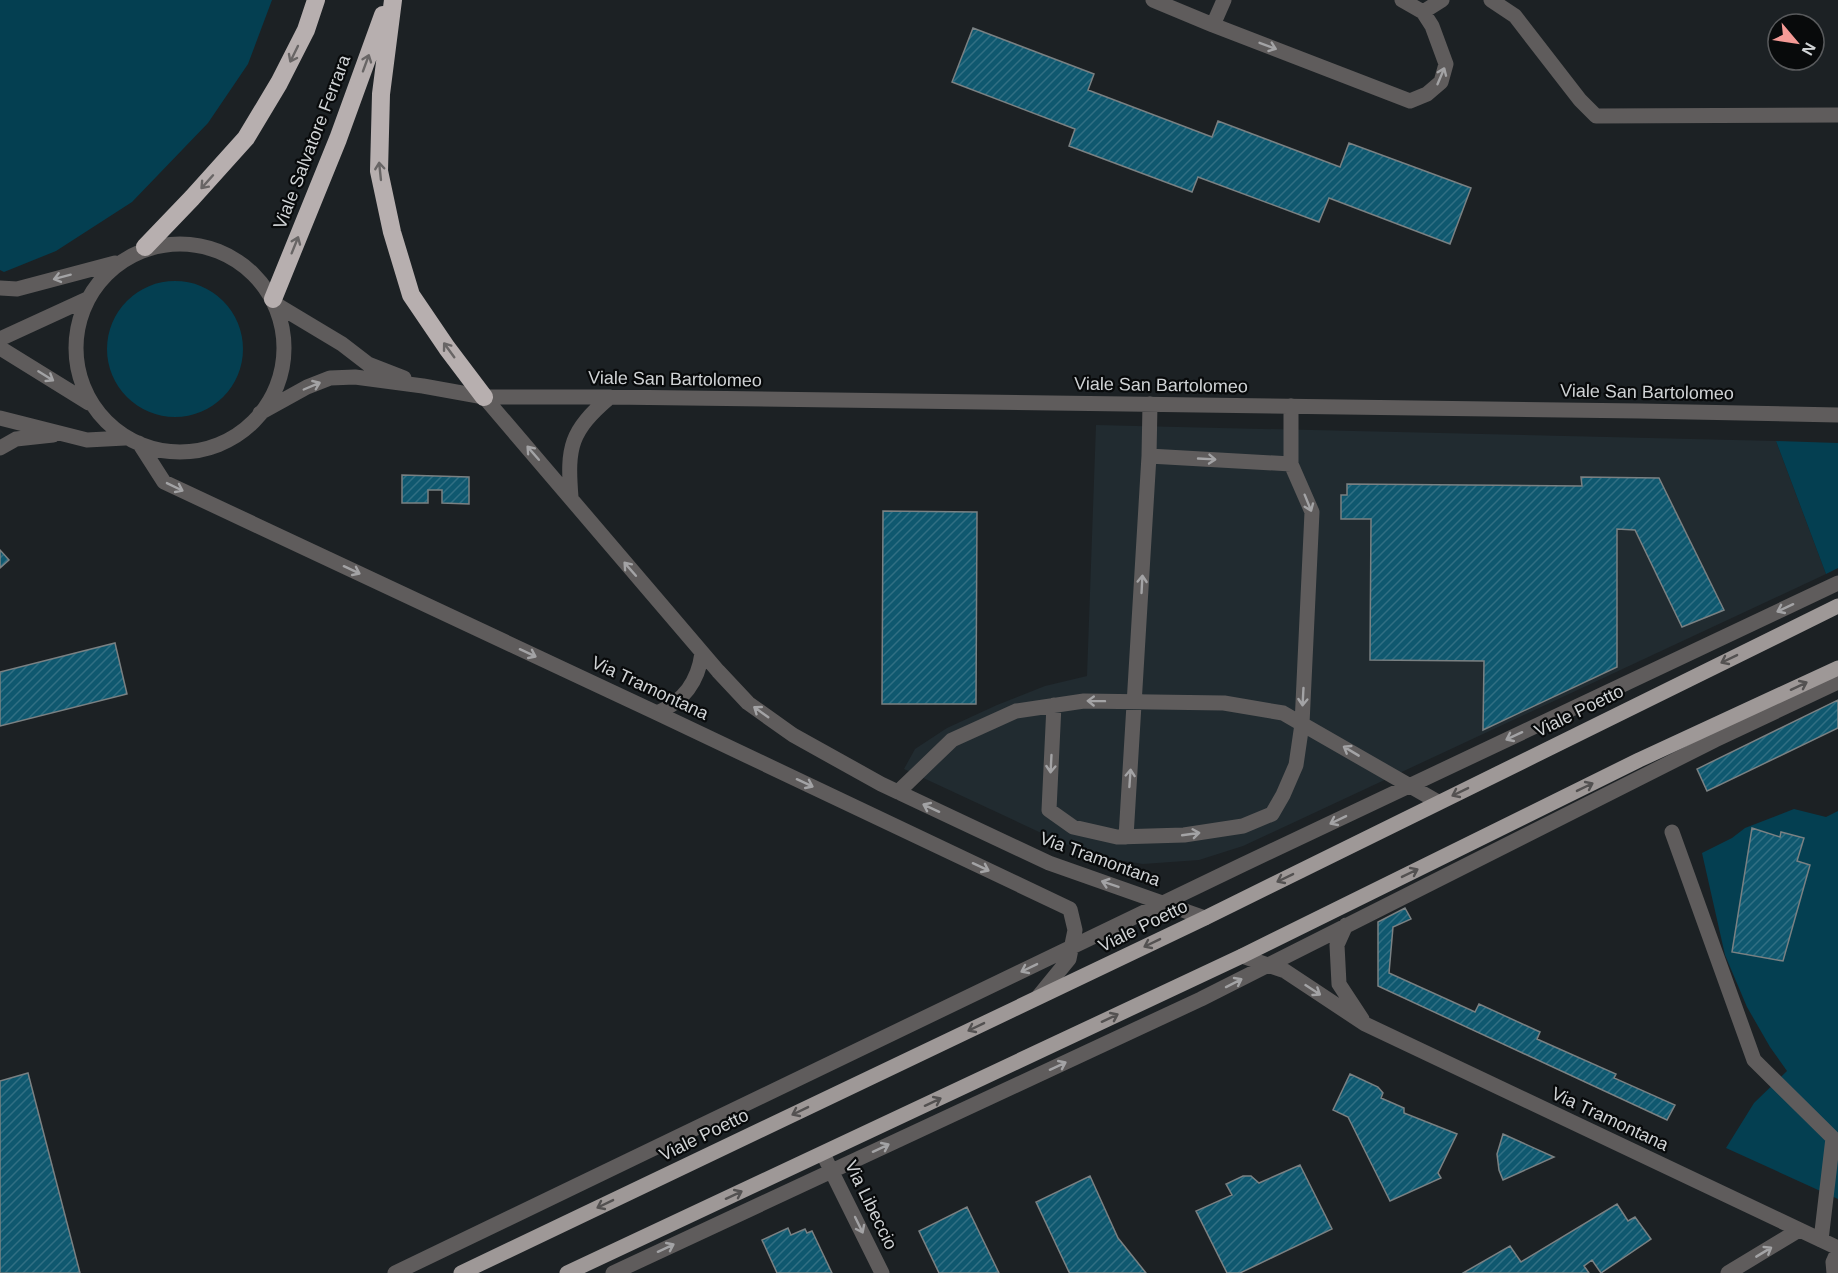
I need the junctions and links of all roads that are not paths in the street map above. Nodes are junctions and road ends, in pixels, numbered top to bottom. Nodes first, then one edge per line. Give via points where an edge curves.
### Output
1 (316, 0) edge
2 (391, 0) edge
3 (1154, 0) edge
4 (1224, 0) edge
5 (1402, 0) edge
6 (1442, 0) edge
7 (1491, 0) edge
8 (1423, 12) junction
9 (1213, 25) junction
10 (1838, 115) edge
11 (145, 247) junction
12 (118, 262) junction
13 (0, 288) edge
14 (87, 299) junction
15 (275, 302) junction
16 (0, 339) edge
17 (0, 348) edge
18 (423, 386) junction
19 (484, 397) junction
20 (610, 397) junction
21 (1150, 404) junction
22 (92, 405) junction
23 (1291, 406) junction
24 (260, 413) junction
25 (1838, 415) edge
26 (0, 418) edge
27 (109, 428) junction
28 (65, 434) junction
29 (132, 441) junction
30 (0, 448) edge
31 (1149, 456) junction
32 (1292, 464) junction
33 (571, 498) junction
34 (1838, 583) edge
35 (1838, 606) edge
36 (702, 653) junction
37 (1838, 668) edge
38 (1838, 682) edge
39 (1135, 702) junction
40 (1054, 705) junction
41 (657, 713) junction
42 (1302, 724) junction
43 (1409, 786) junction
44 (898, 792) junction
45 (1438, 802) junction
46 (1672, 832) dead end
47 (1126, 837) junction
48 (1358, 899) junction
49 (1164, 903) junction
50 (1205, 918) junction
51 (1345, 927) junction
52 (1072, 948) junction
53 (1242, 956) junction
54 (1269, 966) junction
55 (1038, 997) junction
56 (1365, 1024) junction
57 (824, 1154) junction
58 (832, 1171) junction
59 (1799, 1230) junction
60 (1821, 1240) junction
61 (1838, 1250) edge
62 (395, 1273) edge
63 (461, 1273) edge
64 (567, 1273) edge
65 (613, 1273) edge
66 (882, 1273) edge
67 (1728, 1273) edge
68 (1834, 1273) edge

1 -> 11 highway via 306,30 246,138
15 -> 2 highway, Viale Salvatore Ferrara
19 -> 2 highway via 411,295 392,232 379,171 381,94
3 - 9 street
4 - 9 street
5 - 8 street
6 - 8 street
7 - 10 street via 1515,16 1596,116
9 -> 8 street via 1410,101 1441,82 1446,64
11 - 12 street
11 - 15 street via 167,241 193,242 217,251 238,262 264,285
12 -> 13 street via 17,289
12 - 14 street
14 - 16 street
14 - 22 street via 78,360 81,385
15 - 18 street, Viale San Bartolomeo via 368,364
15 - 24 street via 283,328 284,356 275,389
17 -> 22 street
18 - 19 street, Viale San Bartolomeo
24 -> 18 street, Viale San Bartolomeo via 330,378 355,377
19 - 20 street, Viale San Bartolomeo
33 -> 19 street
20 - 21 street, Viale San Bartolomeo
20 - 33 street via 590,414 573,439 568,467
21 - 23 street, Viale San Bartolomeo
21 - 31 street
22 - 27 street
23 - 25 street, Viale San Bartolomeo
23 - 32 street
24 - 29 street via 230,440 201,452 174,453
26 - 28 street
27 - 28 street
27 - 29 street
28 - 29 street via 87,440
28 - 30 street via 16,439
29 -> 41 street, Via Tramontana via 164,482
31 -> 32 street
39 -> 31 street
32 -> 42 street via 1312,512
36 -> 33 street, Via Tramontana
34 -> 43 street
35 -> 45 main road, Viale Poetto
36 - 41 street via 689,690
44 -> 36 street, Via Tramontana via 793,735 748,703
48 -> 37 main road via 1639,760
38 - 51 street via 1704,745
39 -> 40 street
39 - 42 street via 1224,703 1283,713
47 -> 39 street
40 - 44 street via 1016,711 952,740
40 -> 47 street via 1048,810 1073,827
41 -> 52 street, Via Tramontana via 1070,909 1075,930
43 -> 42 street
47 -> 42 street via 1184,835 1243,826 1272,814 1296,765
43 - 45 street
43 -> 49 street
49 -> 44 street, Via Tramontana via 1048,863
45 -> 50 main road, Viale Poetto
46 - 60 street via 1754,1060 1833,1138
48 - 51 street
48 - 53 main road
49 - 50 street, Via Tramontana
49 - 52 street
50 -> 55 main road, Viale Poetto
51 - 54 street
51 - 56 street via 1337,945 1339,984
52 - 55 street, Via Tramontana via 1069,959
52 -> 62 street
53 - 54 street, Via Tramontana
57 -> 53 main road
54 -> 56 street, Via Tramontana via 1285,971
58 -> 54 street
55 -> 63 main road, Viale Poetto
56 - 59 street, Via Tramontana
57 - 58 street, Via Libeccio
64 -> 57 main road
65 -> 58 street
58 -> 66 street, Via Libeccio
59 - 60 street, Via Tramontana
67 -> 59 street
60 - 61 street, Via Tramontana
61 - 68 street

